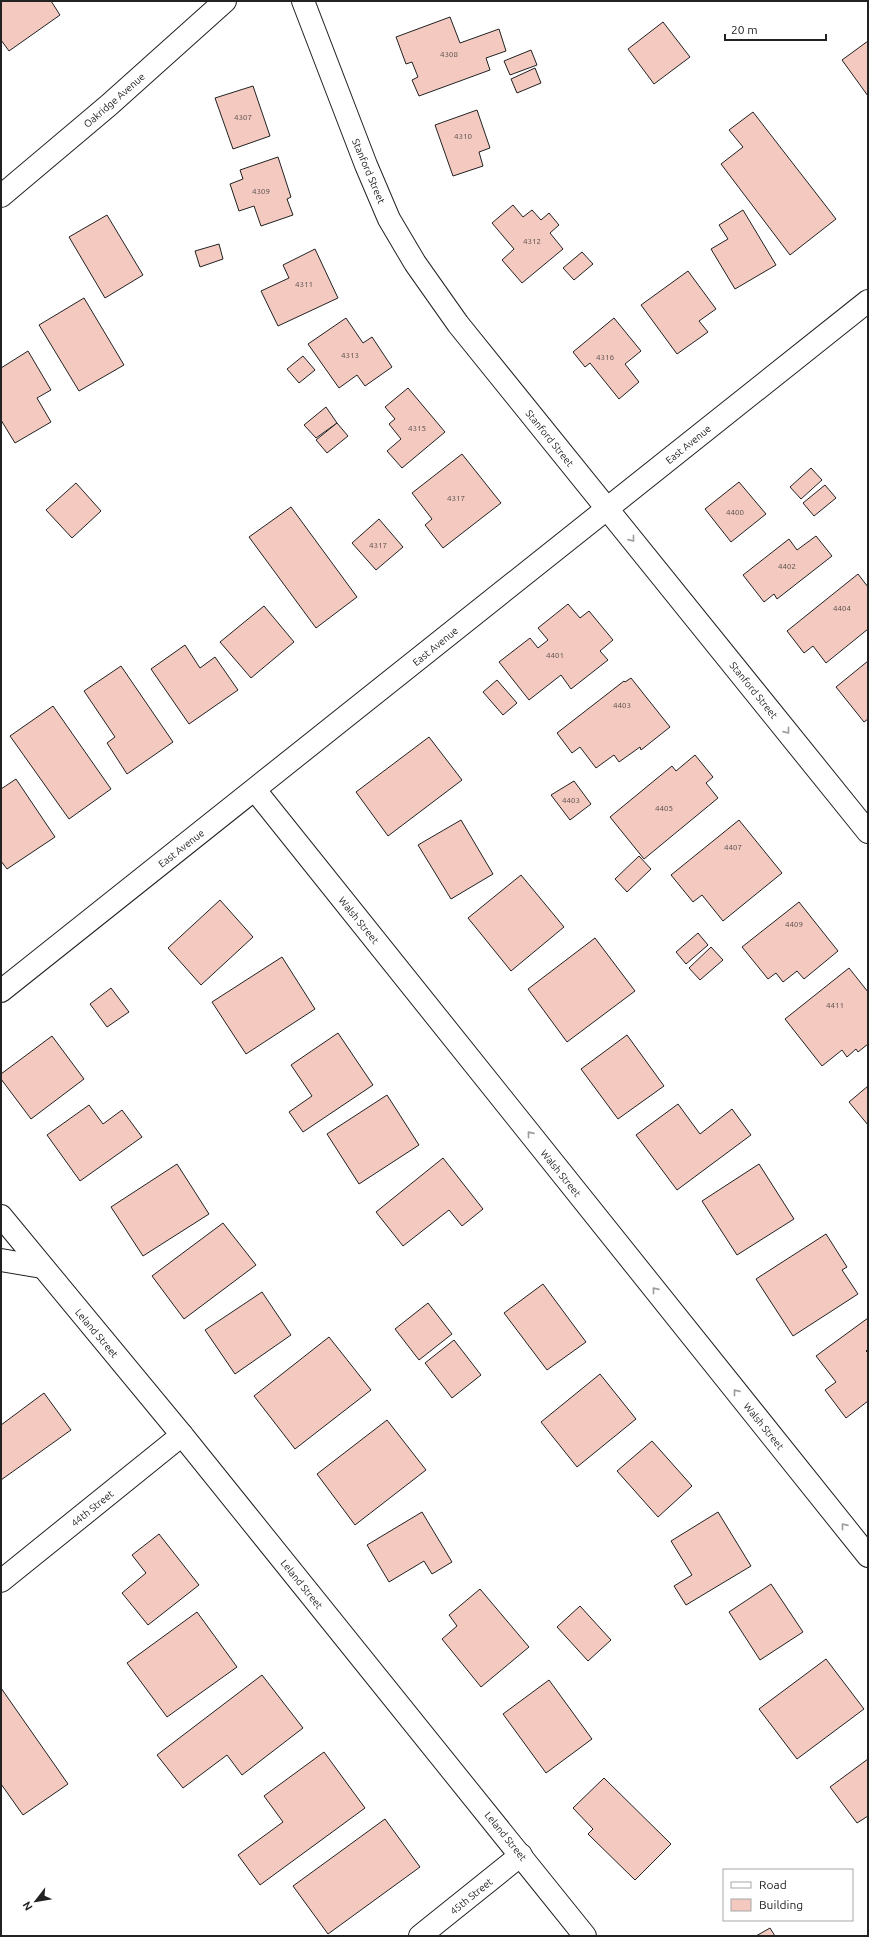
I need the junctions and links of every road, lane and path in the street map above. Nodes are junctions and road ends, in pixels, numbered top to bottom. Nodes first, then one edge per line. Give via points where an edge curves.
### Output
1 (225, 1) edge
2 (303, 1) edge
3 (1, 196) edge
4 (868, 301) edge
5 (607, 508) junction
6 (255, 790) junction
7 (868, 832) edge
8 (1, 991) edge
9 (1, 1216) edge
10 (1, 1260) edge
11 (42, 1267) junction
12 (182, 1435) junction
13 (868, 1556) edge
14 (1, 1581) edge
15 (521, 1855) junction
16 (420, 1936) edge
17 (585, 1936) edge

1 - 3 street, Oakridge Avenue via 109,105
2 - 5 street, Stanford Street via 389,219 415,263 458,324
4 - 5 street, East Avenue
5 - 6 street, East Avenue
5 -> 7 street, Stanford Street
6 - 8 street, East Avenue
13 -> 6 street, Walsh Street
9 - 11 street
10 - 11 street
11 - 12 street, Leland Street
12 - 14 street, 44th Street
12 - 15 street, Leland Street
15 - 16 street, 45th Street
15 - 17 street, Leland Street

